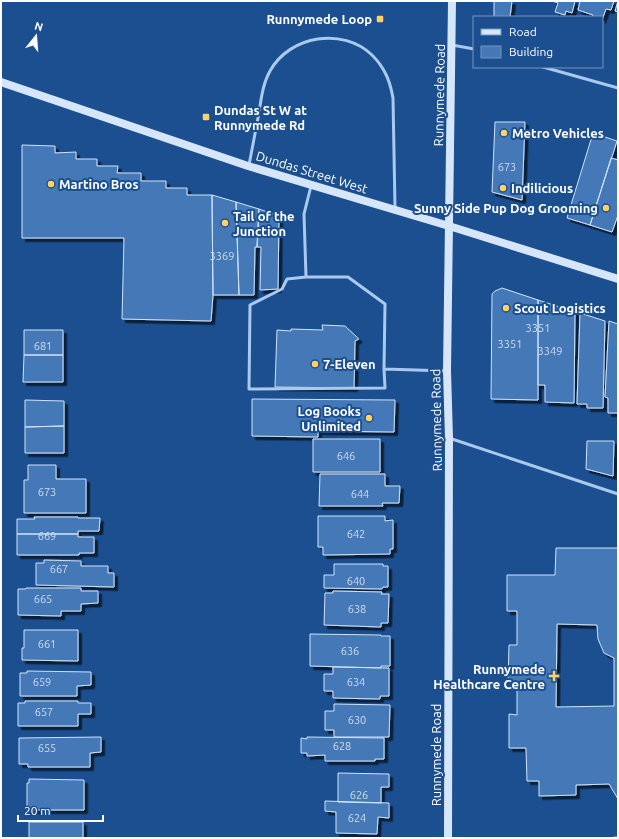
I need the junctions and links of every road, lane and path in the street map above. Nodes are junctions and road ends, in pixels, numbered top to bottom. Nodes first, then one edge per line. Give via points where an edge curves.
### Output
1 (452, 1) edge
2 (452, 45) junction
3 (473, 49) edge
4 (547, 68) edge
5 (1, 82) edge
6 (618, 88) edge
7 (248, 166) junction
8 (311, 185) junction
9 (395, 210) junction
10 (449, 226) junction
11 (306, 277) junction
12 (618, 280) edge
13 (384, 369) junction
14 (447, 371) junction
15 (449, 438) junction
16 (618, 494) edge
17 (448, 838) edge
18 (614, 838) edge
19 (618, 838) edge

1 - 2 street, Runnymede Road
2 - 3 lane
2 - 10 street, Runnymede Road
4 - 6 lane
5 - 7 street, Dundas Street West
7 - 8 street, Dundas Street West
7 - 9 lane via 264,85 281,56 309,40 326,37 343,39 372,55 390,82 393,98
8 - 9 street, Dundas Street West
8 - 11 lane via 304,214
9 - 10 street, Dundas Street West
10 - 12 street, Dundas Street West
10 - 14 street, Runnymede Road
11 - 13 lane via 348,277 385,304
11 - 13 lane via 288,279 282,289 250,305 248,389 384,388
13 - 14 lane
14 - 15 street, Runnymede Road
15 - 16 lane
15 - 17 street, Runnymede Road
18 - 19 lane

